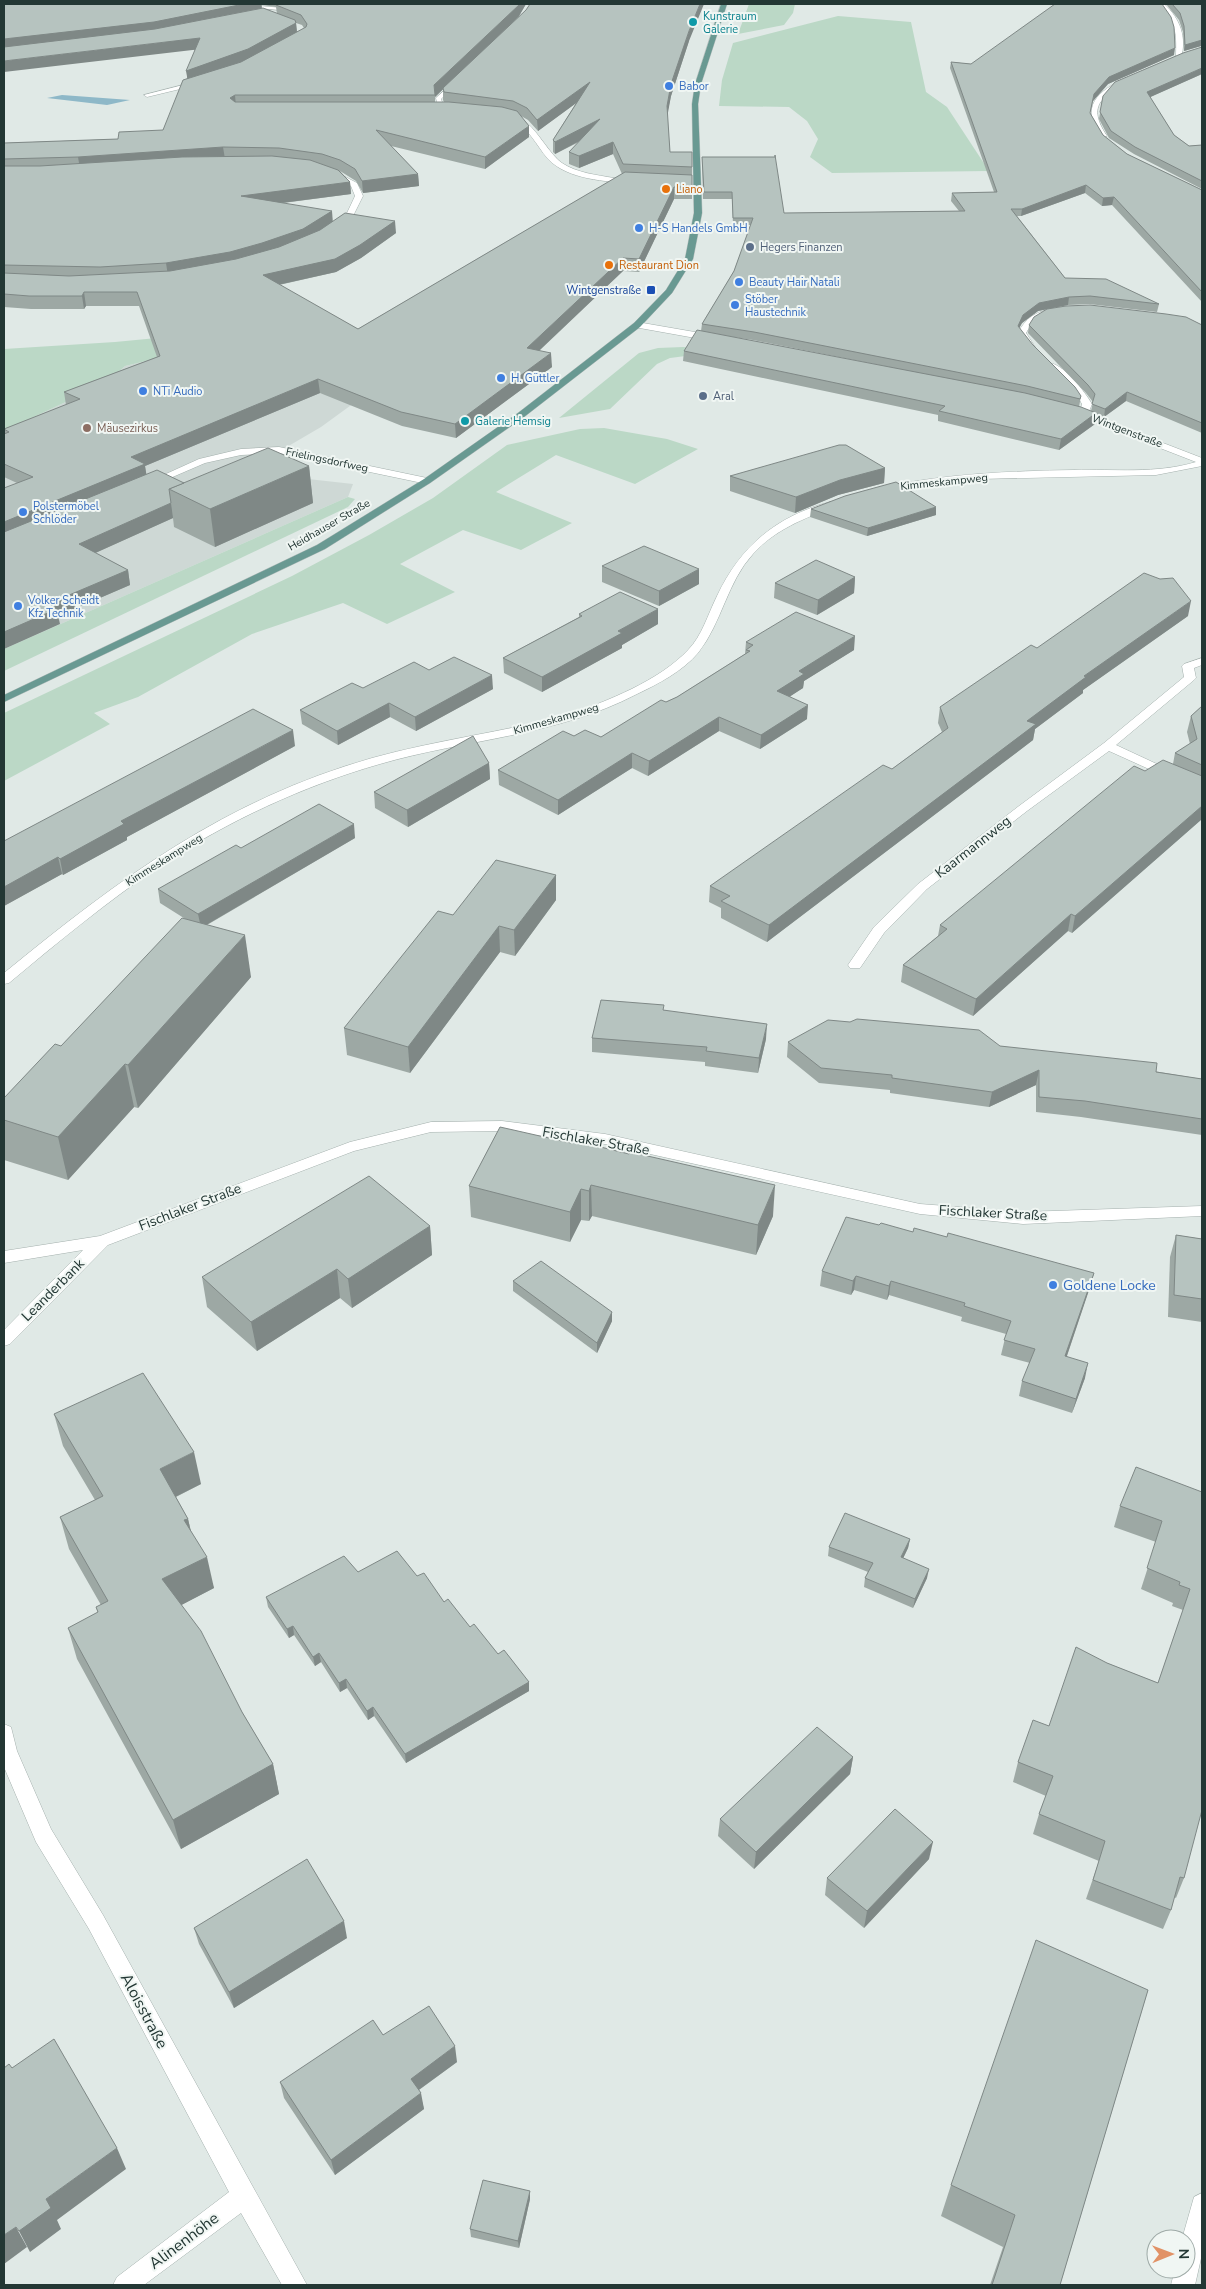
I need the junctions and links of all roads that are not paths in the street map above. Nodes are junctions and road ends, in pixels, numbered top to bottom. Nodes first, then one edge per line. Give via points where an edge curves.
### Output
1 (211, 4) edge
2 (724, 4) edge
3 (1161, 4) edge
4 (300, 7) edge
5 (292, 9) junction
6 (265, 15) edge
7 (1187, 55) edge
8 (1179, 57) junction
9 (1170, 61) edge
10 (465, 73) edge
11 (1136, 75) edge
12 (207, 80) edge
13 (147, 95) dead end
14 (435, 110) edge
15 (454, 110) junction
16 (464, 111) edge
17 (504, 115) edge
18 (1111, 145) edge
19 (326, 171) edge
20 (644, 182) edge
21 (689, 183) edge
22 (698, 183) junction
23 (329, 233) edge
24 (1063, 311) edge
25 (638, 325) junction
26 (724, 340) edge
27 (1063, 409) edge
28 (1083, 414) junction
29 (1202, 462) edge
30 (427, 481) junction
31 (139, 488) edge
32 (873, 492) edge
33 (837, 502) edge
34 (1202, 661) edge
35 (4, 698) edge
36 (1108, 746) junction
37 (1202, 788) edge
38 (855, 965) dead end
39 (4, 980) edge
40 (1202, 1211) edge
41 (102, 1241) junction
42 (4, 1257) edge
43 (4, 1340) edge
44 (4, 1733) edge
45 (244, 2196) junction
46 (1202, 2205) edge
47 (1197, 2258) edge
48 (125, 2285) edge
49 (295, 2285) edge
50 (1183, 2285) edge

1 - 5 street
2 - 22 main road, Heidhauser Straße via 698,84
3 - 8 street via 1171,13 1180,33
4 - 5 street
5 - 6 street
7 - 8 street
8 - 9 street
10 - 15 street via 438,99 440,106
11 - 18 street via 1111,86 1097,102 1094,119
12 - 13 street
14 - 15 street
15 - 16 street
17 - 20 street via 520,120 558,164 606,178
19 - 23 street via 354,185 359,196 356,207 343,223
21 - 22 street
22 - 25 main road, Heidhauser Straße via 697,227 688,259 669,291
24 - 28 street via 1043,313 1028,321 1022,333 1030,348 1078,388 1087,404
25 - 26 street
25 - 30 main road, Heidhauser Straße via 521,415
27 - 28 street, Wintgenstraße
28 - 29 street, Wintgenstraße
29 - 32 street, Kimmeskampweg via 1168,471 946,480
30 - 31 street, Frielingsdorfweg via 279,450 241,452 202,462
30 - 35 main road, Heidhauser Straße via 321,547
33 - 39 street, Kimmeskampweg via 804,515 753,547 732,577 703,637 691,654 654,680 587,712 379,760 320,779 273,800 156,863
34 - 36 street, Kaarmannweg via 1188,666 1190,678
36 - 37 street
36 - 38 street, Kaarmannweg via 906,899 867,943
40 - 41 street, Fischlaker Straße via 1023,1218 920,1210 605,1139 502,1126 430,1127 350,1147
41 - 42 street, Fischlaker Straße
41 - 43 street, Leanderbank
44 - 45 street, Aloisstraße via 7,1750 44,1835 96,1922
45 - 48 street, Alinenhöhe
45 - 49 street, Aloisstraße
46 - 47 street
47 - 50 street

